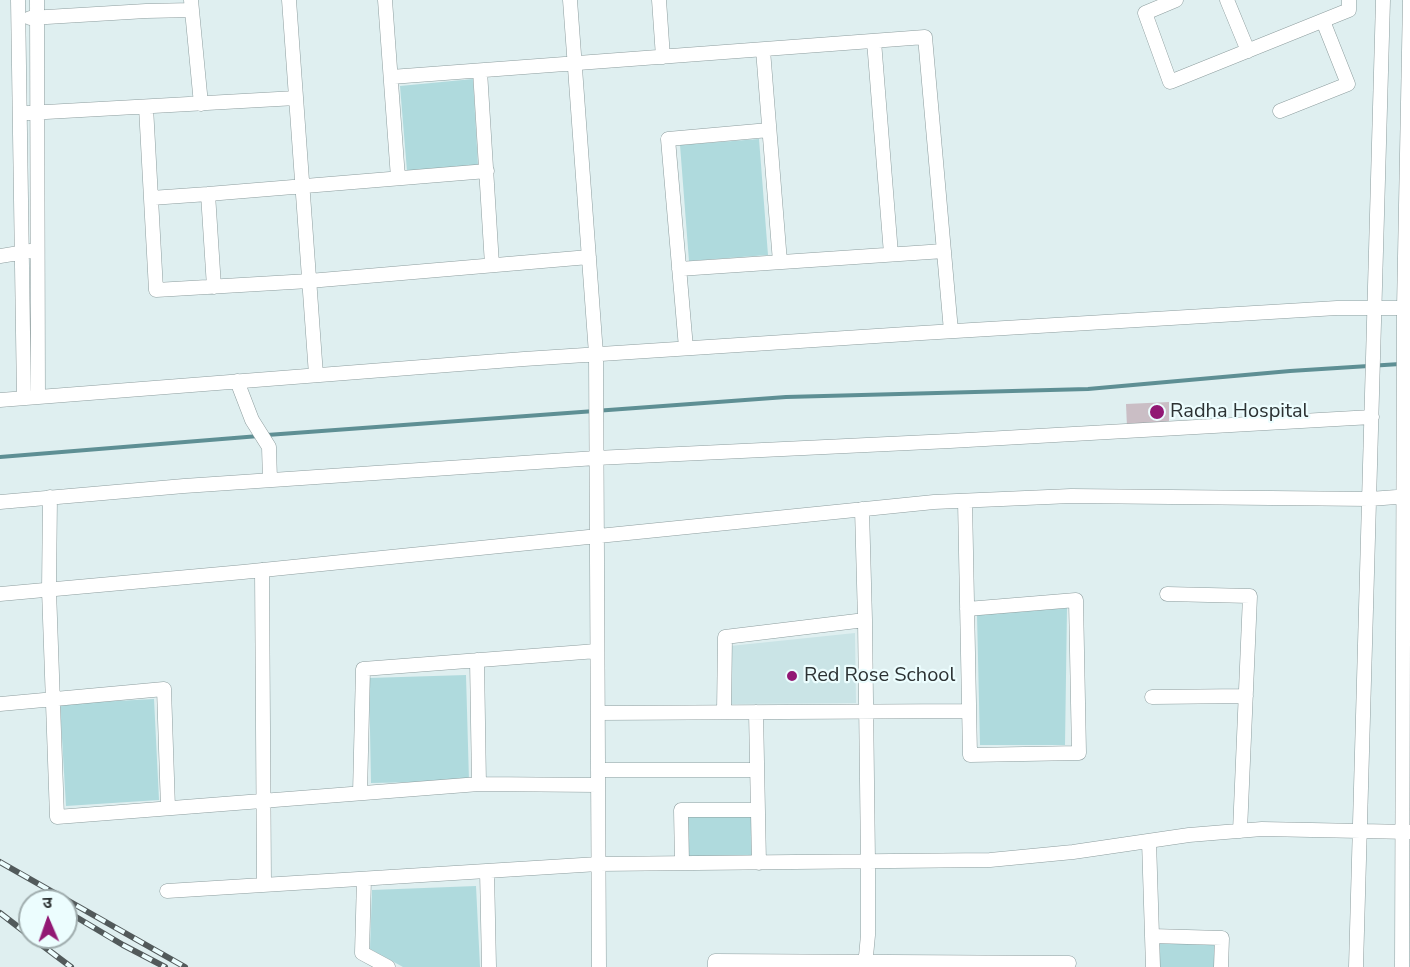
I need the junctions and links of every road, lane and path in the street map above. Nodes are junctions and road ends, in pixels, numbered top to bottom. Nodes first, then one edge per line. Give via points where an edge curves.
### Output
1 (18, 0) edge
2 (37, 0) edge
3 (289, 0) edge
4 (385, 0) edge
5 (570, 0) edge
6 (659, 0) edge
7 (1176, 0) edge
8 (1227, 0) edge
9 (1349, 0) edge
10 (1383, 0) edge
11 (1410, 0) edge
12 (146, 5) edge
13 (192, 5) edge
14 (37, 18) junction
15 (18, 19) junction
16 (1323, 21) junction
17 (874, 41) junction
18 (763, 50) junction
19 (1248, 51) junction
20 (663, 57) junction
21 (575, 63) junction
22 (480, 71) junction
23 (391, 77) junction
24 (296, 98) junction
25 (201, 104) junction
26 (146, 107) junction
27 (1280, 111) dead end
28 (20, 113) junction
29 (37, 113) junction
30 (769, 130) junction
31 (487, 171) junction
32 (398, 178) junction
33 (302, 185) junction
34 (208, 194) junction
35 (151, 198) junction
36 (1408, 208) edge
37 (944, 250) junction
38 (30, 252) junction
39 (891, 254) junction
40 (0, 256) edge
41 (589, 257) junction
42 (780, 262) junction
43 (492, 265) junction
44 (679, 269) junction
45 (309, 281) junction
46 (214, 287) junction
47 (1375, 308) junction
48 (1407, 308) edge
49 (951, 331) junction
50 (686, 348) junction
51 (596, 354) junction
52 (316, 375) junction
53 (237, 381) junction
54 (31, 398) junction
55 (0, 400) edge
56 (1407, 416) edge
57 (1372, 417) junction
58 (596, 458) junction
59 (270, 480) junction
60 (1407, 496) edge
61 (50, 497) junction
62 (1370, 499) junction
63 (965, 501) junction
64 (0, 502) edge
65 (862, 509) junction
66 (597, 536) junction
67 (262, 570) junction
68 (49, 590) junction
69 (0, 594) edge
70 (1167, 594) dead end
71 (968, 609) junction
72 (866, 620) junction
73 (597, 651) junction
74 (477, 660) junction
75 (1246, 696) junction
76 (1152, 697) dead end
77 (53, 699) junction
78 (0, 704) edge
79 (866, 711) junction
80 (969, 711) junction
81 (724, 712) junction
82 (756, 712) junction
83 (598, 713) junction
84 (598, 770) junction
85 (757, 770) junction
86 (479, 784) junction
87 (598, 785) junction
88 (360, 794) junction
89 (263, 801) junction
90 (168, 808) junction
91 (758, 810) junction
92 (1240, 831) junction
93 (1360, 832) junction
94 (1407, 832) edge
95 (1149, 841) junction
96 (868, 861) junction
97 (759, 862) junction
98 (682, 863) junction
99 (598, 864) junction
100 (487, 871) junction
101 (364, 879) junction
102 (264, 885) junction
103 (166, 891) dead end
104 (1152, 936) junction
105 (1069, 963) dead end
106 (866, 964) edge
107 (971, 965) edge
108 (1029, 965) edge
109 (388, 967) edge
110 (489, 967) edge
111 (599, 967) edge
112 (715, 967) edge
113 (1153, 967) edge
114 (1221, 967) edge
115 (1356, 967) edge
116 (1402, 967) edge

1 - 15 street
2 - 14 street
3 - 24 street
4 - 23 street
5 - 21 street
6 - 20 street
7 - 19 street via 1145,13 1170,82
8 - 19 street
9 - 16 street via 1349,10
10 - 47 street
11 - 36 street
12 - 13 street
12 - 14 street
13 - 25 street
14 - 15 street
14 - 29 street
15 - 28 street
16 - 19 street
16 - 27 street via 1348,84
17 - 18 street
17 - 37 street via 925,38
17 - 39 street
18 - 20 street
18 - 30 street
20 - 21 street
21 - 22 street
21 - 41 street
22 - 23 street
22 - 31 street
23 - 32 street
24 - 25 street
24 - 33 street
25 - 26 street
26 - 29 street
26 - 35 street
28 - 29 street
28 - 38 street
29 - 38 street
30 - 42 street
30 - 44 street via 668,139
31 - 32 street
31 - 43 street
32 - 33 street
33 - 34 street
33 - 45 street
34 - 35 street
34 - 46 street
35 - 46 street via 156,290
36 - 48 street
37 - 39 street
37 - 49 street
38 - 40 street
38 - 54 street
39 - 42 street
41 - 43 street
41 - 51 street
42 - 44 street
43 - 45 street
44 - 50 street
45 - 46 street
45 - 52 street
47 - 48 street
47 - 49 street
47 - 57 street
48 - 56 street
49 - 50 street
50 - 51 street
51 - 52 street
51 - 58 street
52 - 53 street
53 - 54 street
53 - 59 street via 252,420 269,447
54 - 55 street
56 - 60 street
57 - 58 street
57 - 62 street
58 - 59 street
58 - 66 street
59 - 61 street
60 - 62 street
60 - 94 street
61 - 64 street
61 - 68 street
62 - 63 street via 1071,496
62 - 93 street
63 - 65 street
63 - 71 street
65 - 66 street
65 - 72 street
66 - 67 street
66 - 73 street
67 - 68 street
67 - 89 street
68 - 69 street
68 - 77 street
70 - 75 street via 1250,596
71 - 80 street
71 - 80 street via 1076,600 1079,753 970,755
72 - 79 street
72 - 81 street via 724,637
73 - 74 street
73 - 83 street
74 - 86 street
74 - 88 street via 363,669
75 - 76 street
75 - 92 street
77 - 78 street
77 - 90 street via 57,817
77 - 90 street via 164,689
79 - 80 street
79 - 82 street
79 - 96 street
81 - 82 street
81 - 83 street
82 - 85 street
83 - 84 street
84 - 85 street
84 - 87 street
85 - 91 street
86 - 87 street
86 - 88 street
87 - 99 street
88 - 89 street
89 - 90 street
89 - 102 street
91 - 97 street
91 - 98 street via 681,810
92 - 93 street
92 - 95 street
93 - 94 street
93 - 115 street
94 - 116 street
95 - 96 street via 990,860
95 - 104 street
96 - 97 street
96 - 106 street
97 - 98 street
98 - 99 street
99 - 100 street
99 - 111 street
100 - 101 street
100 - 110 street
101 - 102 street
101 - 109 street via 362,953
102 - 103 street
104 - 113 street
104 - 114 street via 1222,938
105 - 108 street
106 - 107 street
106 - 112 street via 715,962
107 - 108 street

